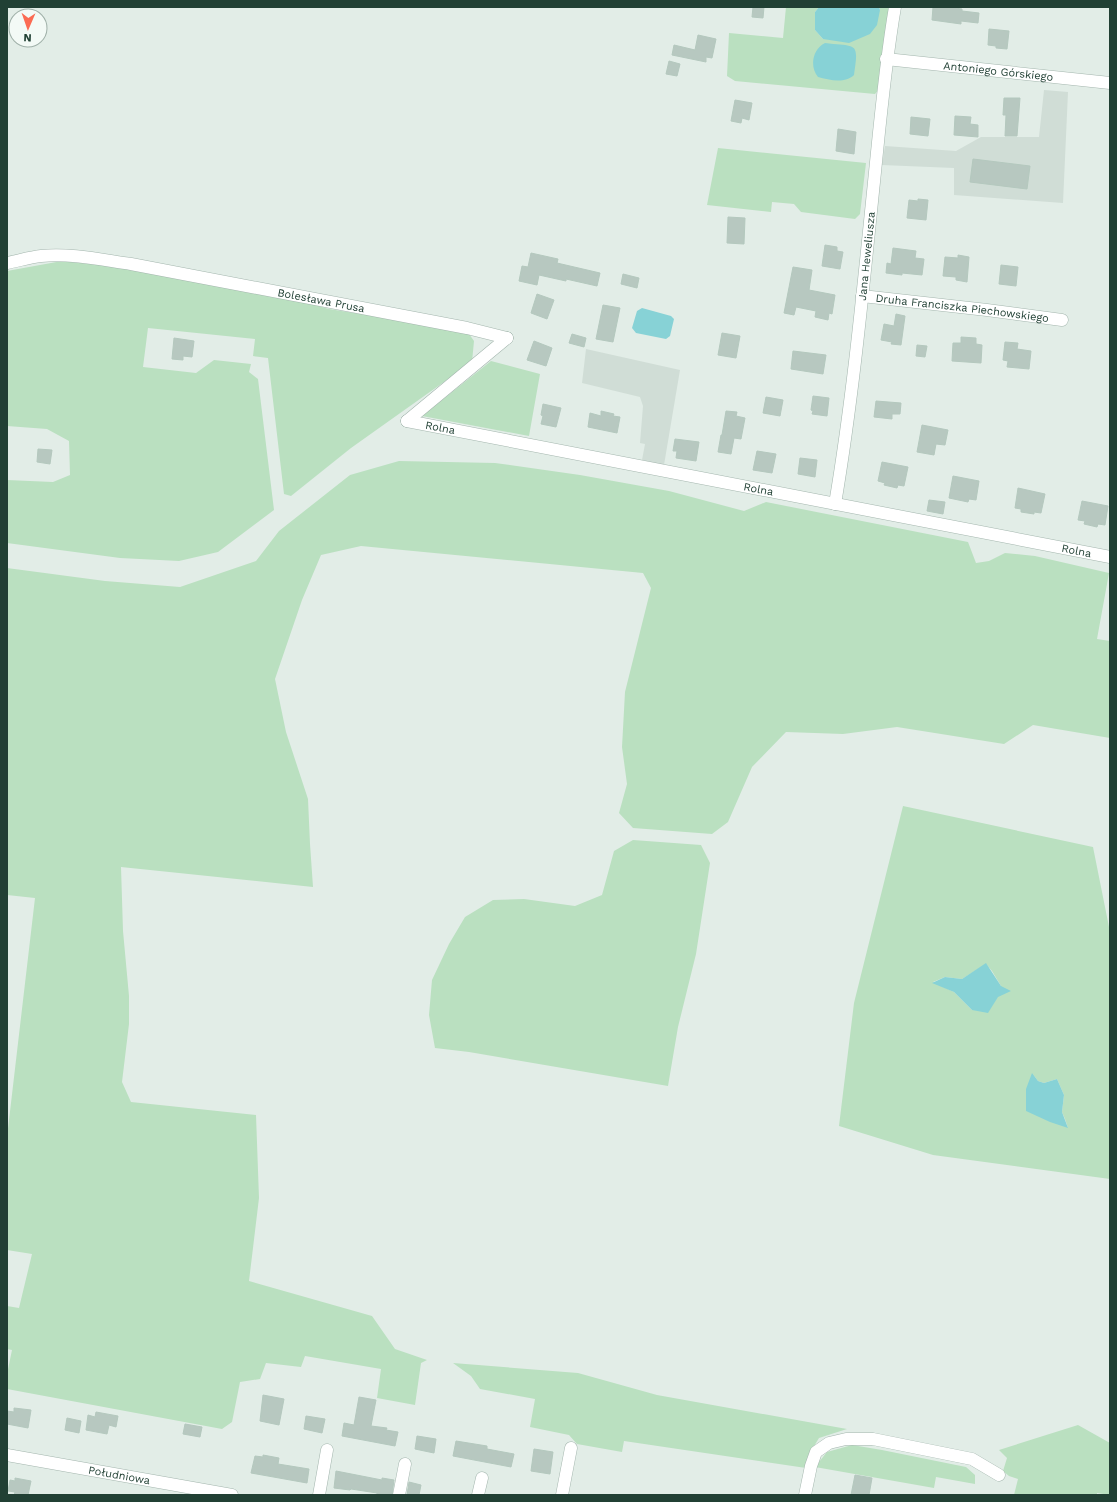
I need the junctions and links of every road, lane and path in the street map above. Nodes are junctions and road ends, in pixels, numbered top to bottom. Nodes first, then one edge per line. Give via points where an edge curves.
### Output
1 (895, 7) edge
2 (886, 59) junction
3 (1110, 83) edge
4 (7, 263) edge
5 (862, 296) junction
6 (1062, 320) dead end
7 (407, 421) joint
8 (835, 504) junction
9 (1110, 558) edge
10 (571, 1448) dead end
11 (327, 1450) dead end
12 (7, 1455) edge
13 (405, 1464) dead end
14 (999, 1475) dead end
15 (482, 1478) dead end
16 (232, 1495) edge
17 (319, 1495) edge
18 (399, 1495) edge
19 (478, 1495) edge
20 (562, 1495) edge
21 (806, 1495) edge

1 - 2 street, Jana Heweliusza
2 - 3 street, Antoniego Górskiego
2 - 5 street, Jana Heweliusza
4 - 7 street, Bolesława Prusa via 40,256 102,260 467,328 507,338
5 - 6 street, Druha Franciszka Piechowskiego
5 - 8 street, Jana Heweliusza via 846,440
7 - 8 street, Rolna
8 - 9 street, Rolna
10 - 20 street
11 - 17 street
12 - 16 street, Południowa
13 - 18 street
14 - 21 street via 972,1459 873,1439 846,1439 829,1443 816,1452
15 - 19 street

